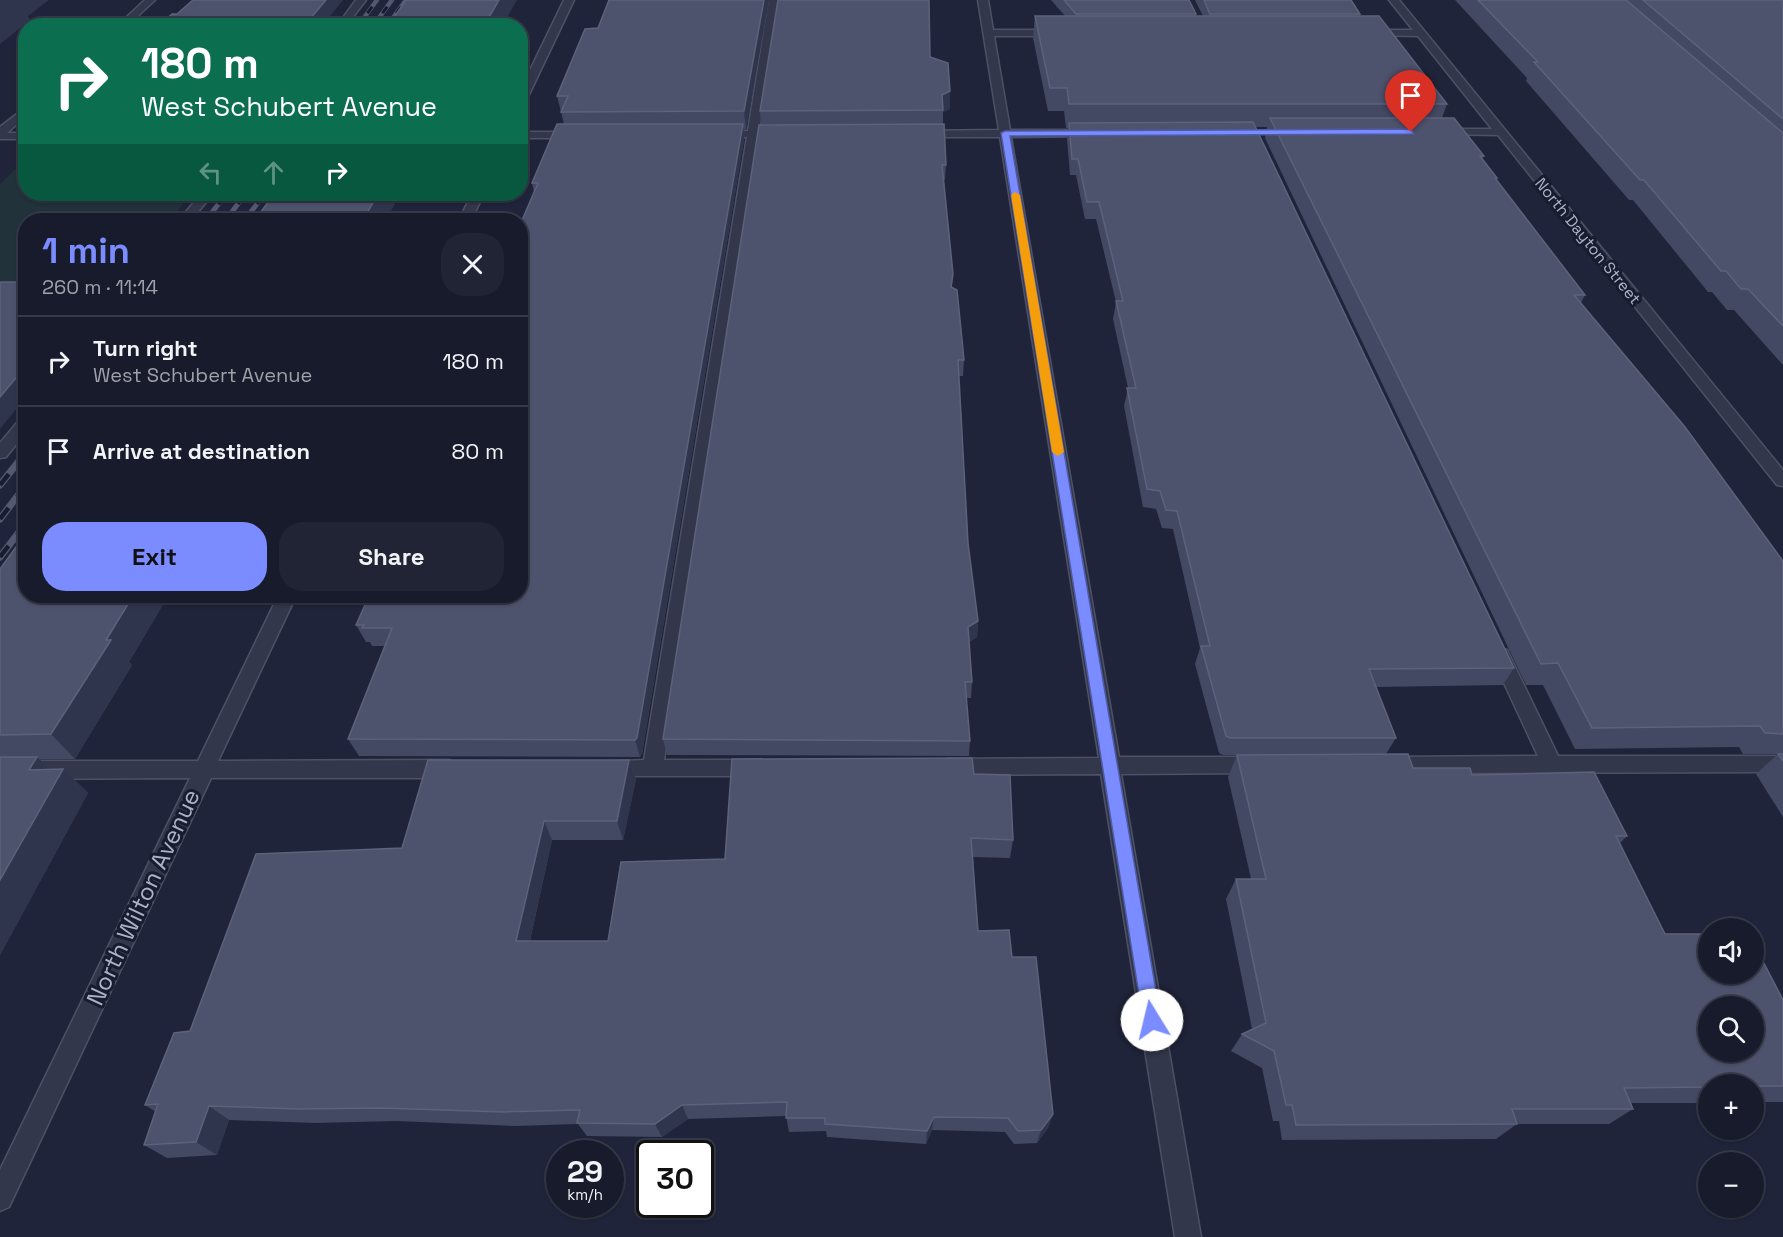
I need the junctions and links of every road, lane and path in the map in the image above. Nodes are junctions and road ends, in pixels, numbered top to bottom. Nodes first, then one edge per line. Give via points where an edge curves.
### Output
1 (150, 0) edge
2 (361, 0) edge
3 (569, 0) edge
4 (774, 0) edge
5 (983, 0) edge
6 (1394, 0) edge
7 (130, 18) edge
8 (347, 18) edge
9 (988, 33) junction
10 (1071, 33) edge
11 (1359, 33) edge
12 (1421, 33) junction
13 (528, 86) edge
14 (18, 117) edge
15 (1432, 132) edge
16 (1500, 132) junction
17 (1005, 133) junction
18 (1103, 133) edge
19 (0, 134) edge
20 (707, 134) edge
21 (753, 134) junction
22 (789, 134) edge
23 (909, 134) edge
24 (18, 135) edge
25 (528, 135) edge
26 (592, 135) edge
27 (201, 201) edge
28 (191, 213) edge
29 (18, 431) edge
30 (0, 453) edge
31 (1783, 481) edge
32 (284, 603) edge
33 (1491, 636) edge
34 (1552, 764) junction
35 (1783, 764) edge
36 (1276, 765) edge
37 (1372, 765) edge
38 (1110, 766) junction
39 (927, 767) edge
40 (594, 768) edge
41 (653, 768) junction
42 (772, 768) edge
43 (466, 769) edge
44 (0, 770) edge
45 (204, 770) junction
46 (0, 1198) edge
47 (1188, 1237) edge

1 - 7 street
2 - 8 street
3 - 13 street
4 - 21 street
5 - 9 street
6 - 12 street, North Dayton Street
9 - 10 street
9 - 17 street
11 - 12 street
12 - 16 street, North Dayton Street
14 - 19 street
15 - 16 street
16 - 31 street, North Dayton Street
17 - 18 street
17 - 23 street
17 - 38 street
19 - 24 street
20 - 21 street
21 - 22 street
21 - 41 street
25 - 26 street
27 - 28 street
29 - 30 street
32 - 45 street, North Wilton Avenue
33 - 34 street
34 - 35 street
34 - 37 street
36 - 38 street
38 - 39 street
38 - 47 street
40 - 41 street
41 - 42 street
43 - 45 street
44 - 45 street
45 - 46 street, North Wilton Avenue

